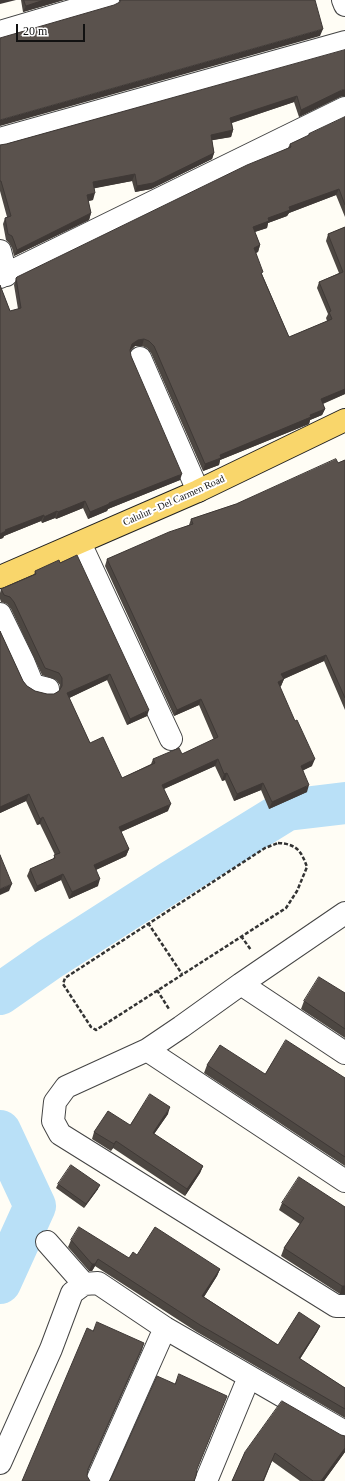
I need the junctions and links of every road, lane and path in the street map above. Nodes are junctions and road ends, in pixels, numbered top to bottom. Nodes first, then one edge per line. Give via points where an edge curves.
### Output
1 (108, 0) edge
2 (343, 0) edge
3 (345, 5) edge
4 (0, 32) edge
5 (345, 42) edge
6 (345, 108) edge
7 (0, 140) edge
8 (0, 251) edge
9 (3, 276) edge
10 (140, 358) dead end
11 (345, 421) edge
12 (198, 491) junction
13 (80, 543) junction
14 (0, 578) edge
15 (0, 614) edge
16 (48, 689) dead end
17 (171, 740) dead end
18 (344, 915) edge
19 (148, 924) junction
20 (182, 974) junction
21 (241, 984) junction
22 (147, 1050) junction
23 (345, 1053) edge
24 (345, 1181) edge
25 (47, 1242) dead end
26 (84, 1284) junction
27 (345, 1306) edge
28 (165, 1328) junction
29 (249, 1377) junction
30 (345, 1432) edge
31 (0, 1463) edge
32 (97, 1481) edge
33 (206, 1481) edge

1 - 4 street
2 - 3 street
5 - 7 street
6 - 9 street
8 - 9 street
10 - 12 street
11 - 12 main road, Calulut - Del Carmen Road
12 - 13 main road, Calulut - Del Carmen Road
13 - 14 main road, Calulut - Del Carmen Road
13 - 17 street
15 - 16 street via 32,683
18 - 21 street
19 - 20 path
19 - 20 path via 65,978 63,984 87,1021 96,1030
19 - 20 path via 265,848 278,843 291,844 302,854 307,867 297,892 286,908
21 - 22 street
21 - 23 street
22 - 24 street
22 - 27 street via 66,1087 55,1102 53,1121 60,1134 336,1306
25 - 26 street
26 - 28 street via 98,1283
26 - 31 street via 72,1294 51,1349
28 - 29 street
28 - 32 street
29 - 30 street
29 - 33 street

